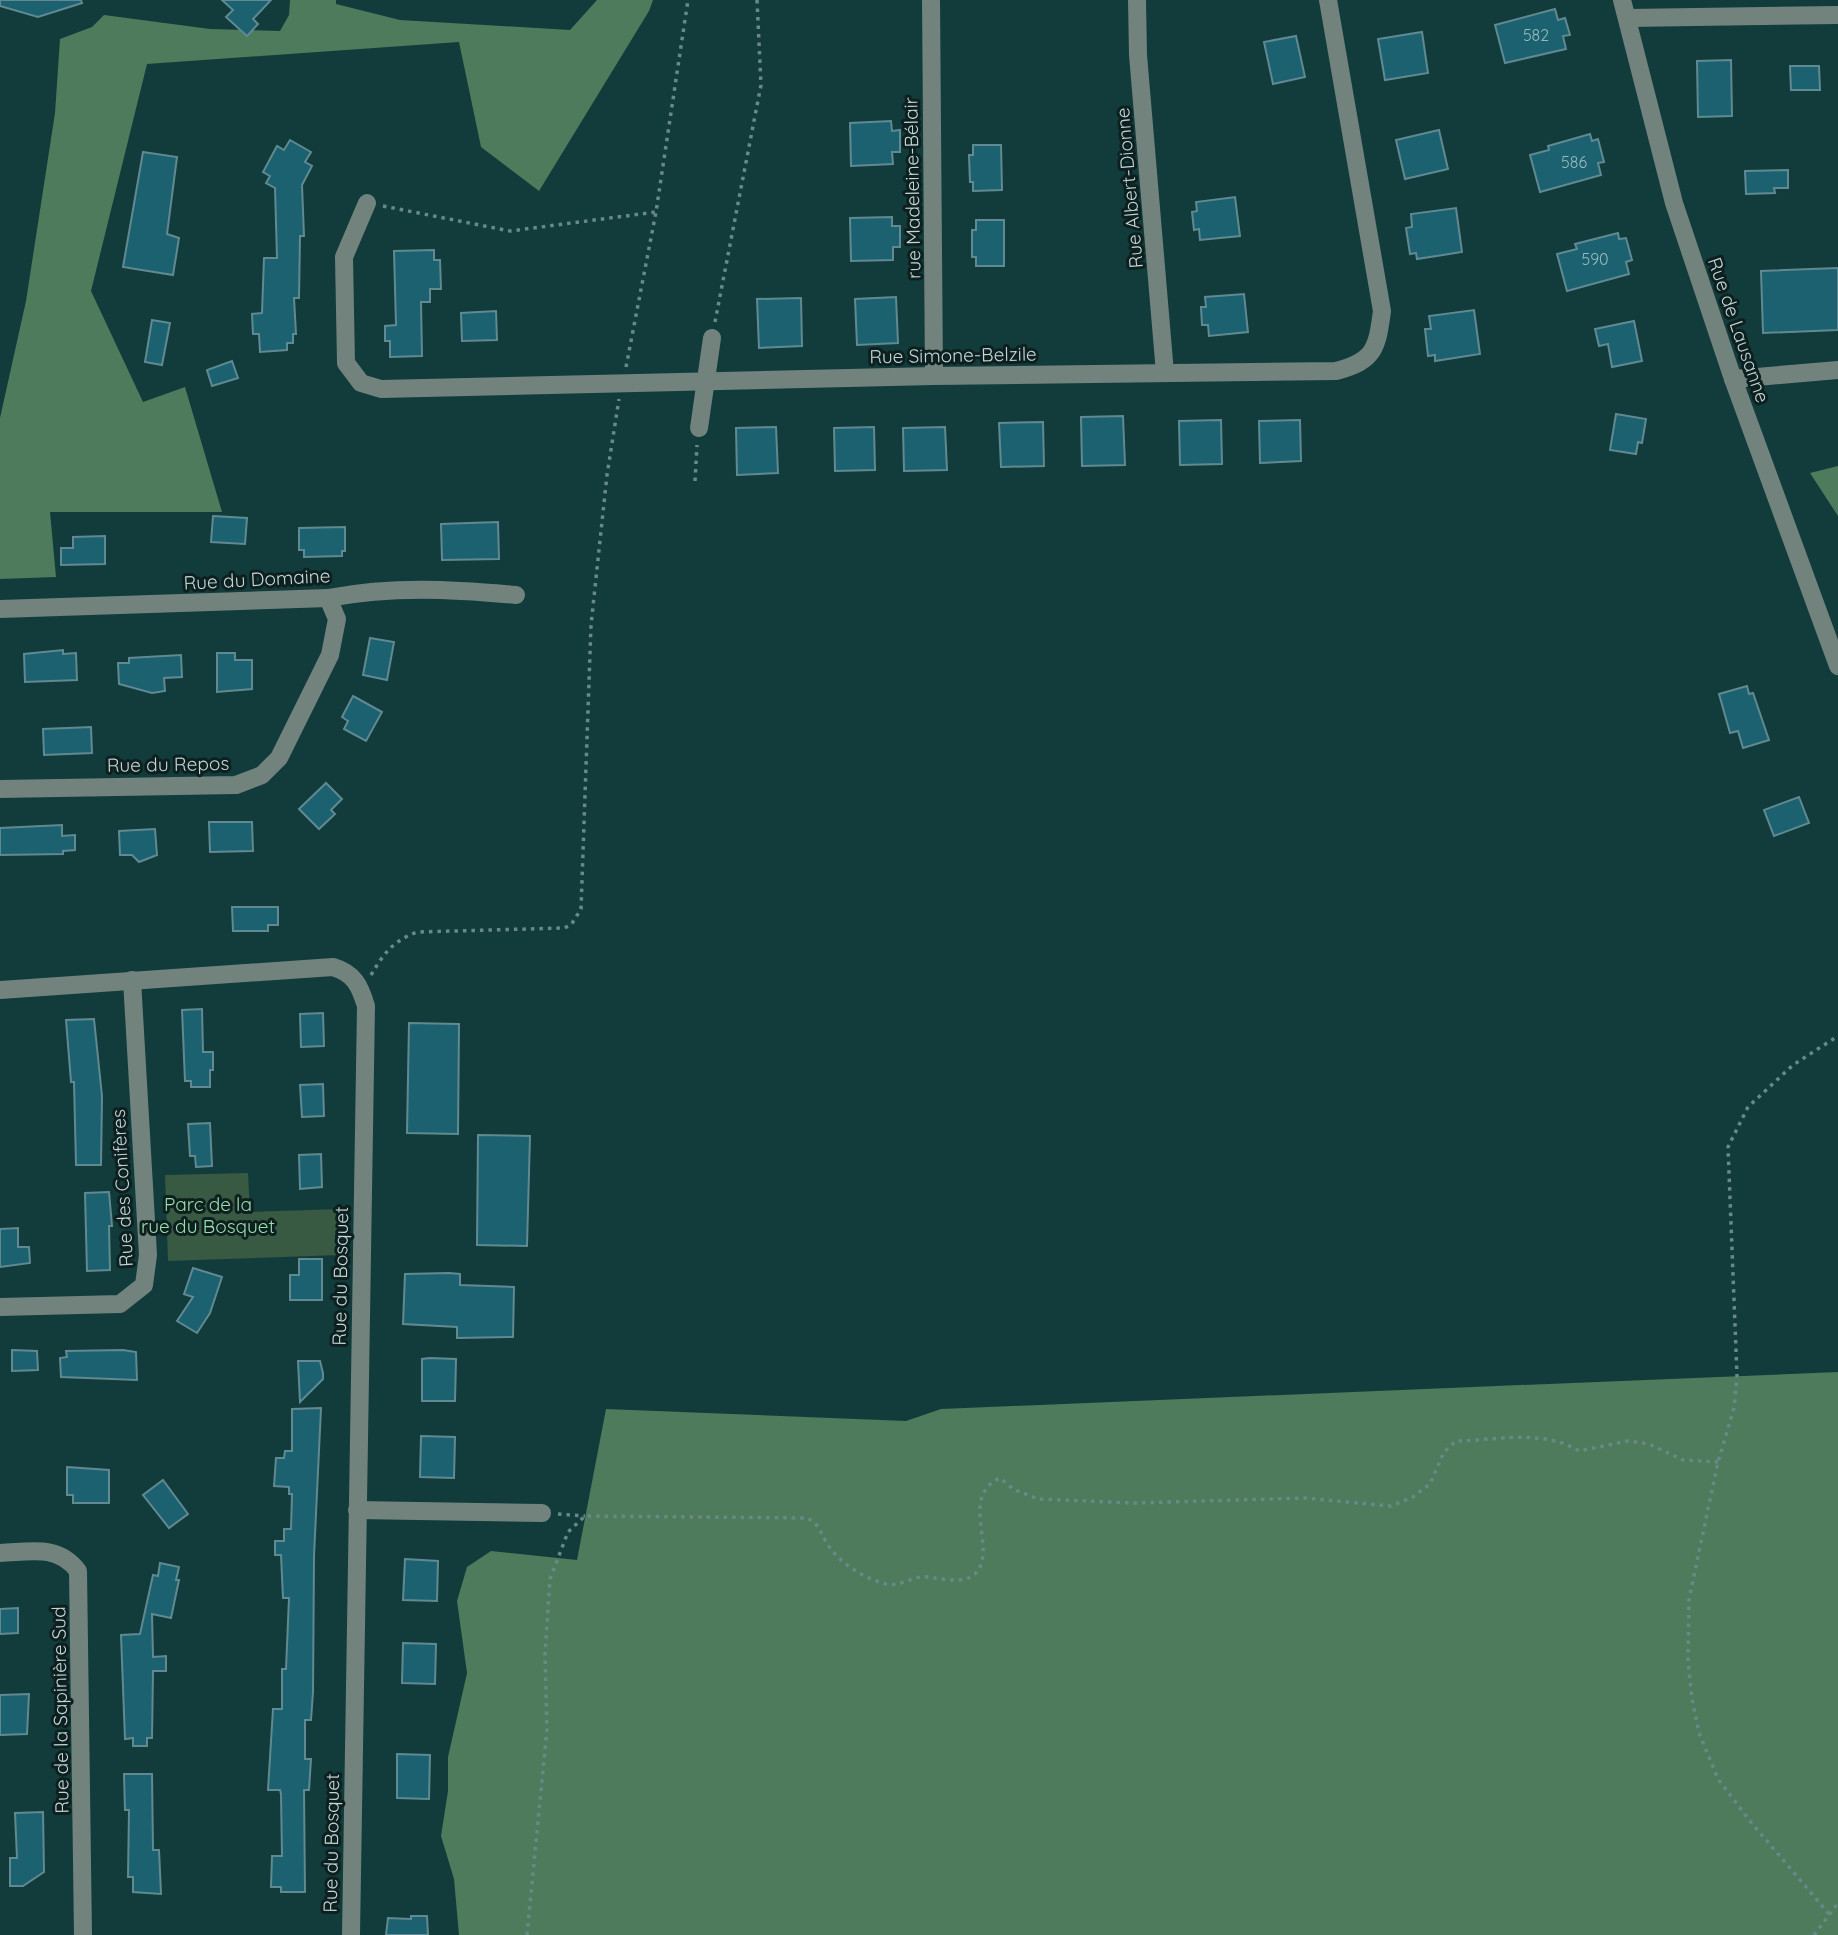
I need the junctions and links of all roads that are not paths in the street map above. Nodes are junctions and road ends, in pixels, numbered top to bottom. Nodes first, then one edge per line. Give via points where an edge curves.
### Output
1 (931, 0) edge
2 (1138, 0) edge
3 (1328, 0) edge
4 (1622, 0) edge
5 (1838, 15) edge
6 (1628, 18) junction
7 (367, 203) road end
8 (712, 338) road end
9 (1838, 370) edge
10 (1165, 373) junction
11 (934, 376) junction
12 (1733, 379) junction
13 (704, 383) junction
14 (698, 437) road end
15 (516, 595) dead end
16 (328, 598) junction
17 (0, 609) edge
18 (1838, 666) edge
19 (0, 789) edge
20 (132, 980) junction
21 (0, 990) edge
22 (0, 1307) edge
23 (357, 1510) junction
24 (542, 1513) road end
25 (0, 1553) edge
26 (83, 1935) edge
27 (351, 1935) edge

1 - 11 street, rue Madeleine-Bélair
2 - 10 street, Rue Albert-Dionne via 1138,55
3 - 10 street, Rue Simone-Belzile via 1382,311 1378,341 1359,365 1336,371
4 - 6 street, Rue de Lausanne
5 - 6 street
6 - 12 street, Rue de Lausanne via 1674,203
7 - 13 street, Rue Simone-Belzile via 344,257 346,363 361,383 381,389
8 - 13 street
9 - 12 street
10 - 11 street, Rue Simone-Belzile
11 - 13 street, Rue Simone-Belzile
12 - 18 street, Rue de Lausanne
13 - 14 street
15 - 16 street, Rue du Domaine via 426,587
16 - 17 street, Rue du Domaine
16 - 19 street, Rue du Repos via 337,619 331,655 279,758 262,775 236,785
20 - 21 street
20 - 22 street, Rue des Conifères via 148,1255 144,1285 120,1304
20 - 23 street, Rue du Bosquet via 333,967 347,971 362,992 366,1006
23 - 24 street
23 - 27 street, Rue du Bosquet
25 - 26 street, Rue de la Sapinière Sud via 50,1551 69,1559 78,1571

